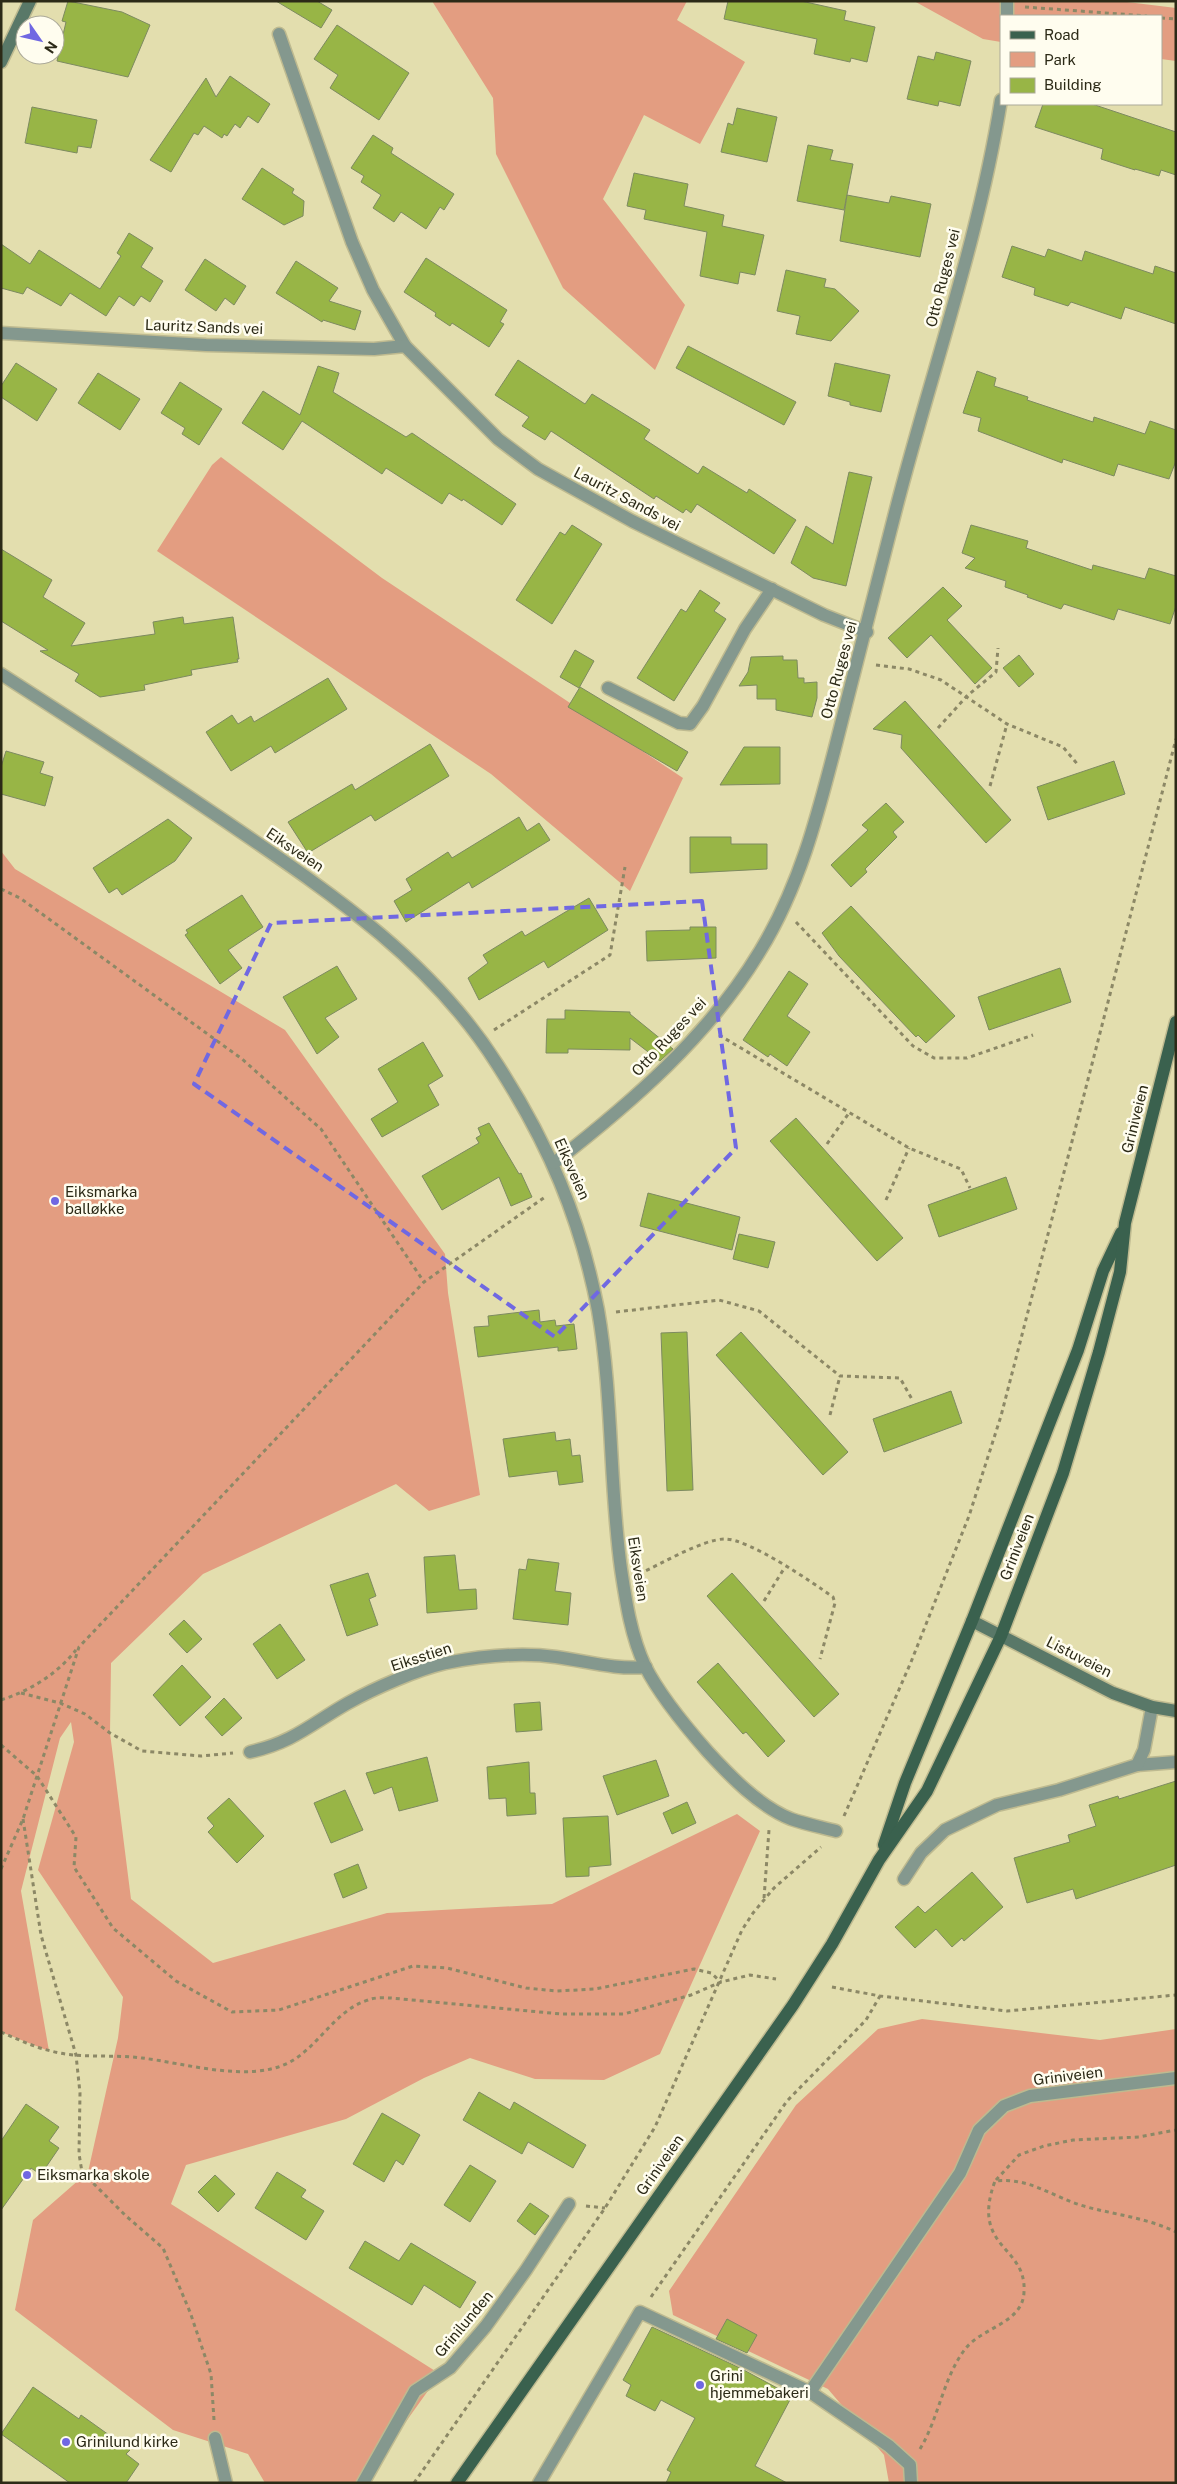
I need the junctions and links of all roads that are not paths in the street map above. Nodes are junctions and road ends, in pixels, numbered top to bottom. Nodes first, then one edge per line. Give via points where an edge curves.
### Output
1 (30, 1) edge
2 (280, 34) dead end
3 (1, 62) edge
4 (1000, 105) edge
5 (1, 333) edge
6 (405, 346) junction
7 (772, 590) junction
8 (867, 632) junction
9 (1, 674) edge
10 (608, 688) dead end
11 (1176, 1022) edge
12 (554, 1163) junction
13 (1125, 1223) junction
14 (972, 1621) junction
15 (1001, 1636) junction
16 (646, 1667) junction
17 (1152, 1707) junction
18 (1176, 1711) edge
19 (250, 1752) road end
20 (1176, 1762) edge
21 (1137, 1765) junction
22 (836, 1831) road end
23 (879, 1860) junction
24 (904, 1879) dead end
25 (1176, 2078) edge
26 (568, 2204) dead end
27 (810, 2392) junction
28 (215, 2438) road end
29 (226, 2483) edge
30 (363, 2483) edge
31 (457, 2483) edge
32 (540, 2483) edge
33 (911, 2483) edge

1 - 3 street
2 - 6 street, Lauritz Sands vei via 352,242
4 - 8 street, Otto Ruges vei via 959,285 897,507
5 - 6 street, Lauritz Sands vei via 206,344 374,349
6 - 7 street, Lauritz Sands vei via 498,440 538,469 632,521
7 - 8 street, Lauritz Sands vei
7 - 10 street via 745,629 690,724 679,724
8 - 12 street, Otto Ruges vei via 816,824 784,909 738,985 704,1026 612,1118
9 - 12 street, Eiksveien via 315,882 389,940 436,985 480,1039 529,1115
11 - 13 main road, Griniveien
12 - 16 street, Eiksveien via 575,1218 598,1313 610,1416 615,1527 631,1626
13 - 14 main road, Griniveien via 1103,1271 1078,1350
13 - 15 main road, Griniveien via 1120,1272 1063,1472
14 - 15 street, Listuveien
14 - 23 main road, Griniveien via 905,1784
15 - 17 street, Listuveien via 1113,1692
15 - 23 main road, Griniveien via 927,1791
16 - 19 street, Eiksstien via 629,1669 554,1657 503,1654 445,1664 348,1703 298,1736
16 - 22 street, Eiksveien via 686,1728 724,1768 768,1806 791,1818
17 - 18 street, Listuveien
17 - 21 street via 1144,1750
20 - 21 street
21 - 24 street via 997,1806 945,1830 921,1853
23 - 31 main road, Griniveien via 832,1944 793,2004
25 - 27 street, Griniveien via 1030,2096 1004,2106 979,2130 960,2173
26 - 30 street, Grinilunden via 486,2326 450,2368 415,2391
27 - 32 street via 640,2312
27 - 33 street via 910,2464
28 - 29 street

